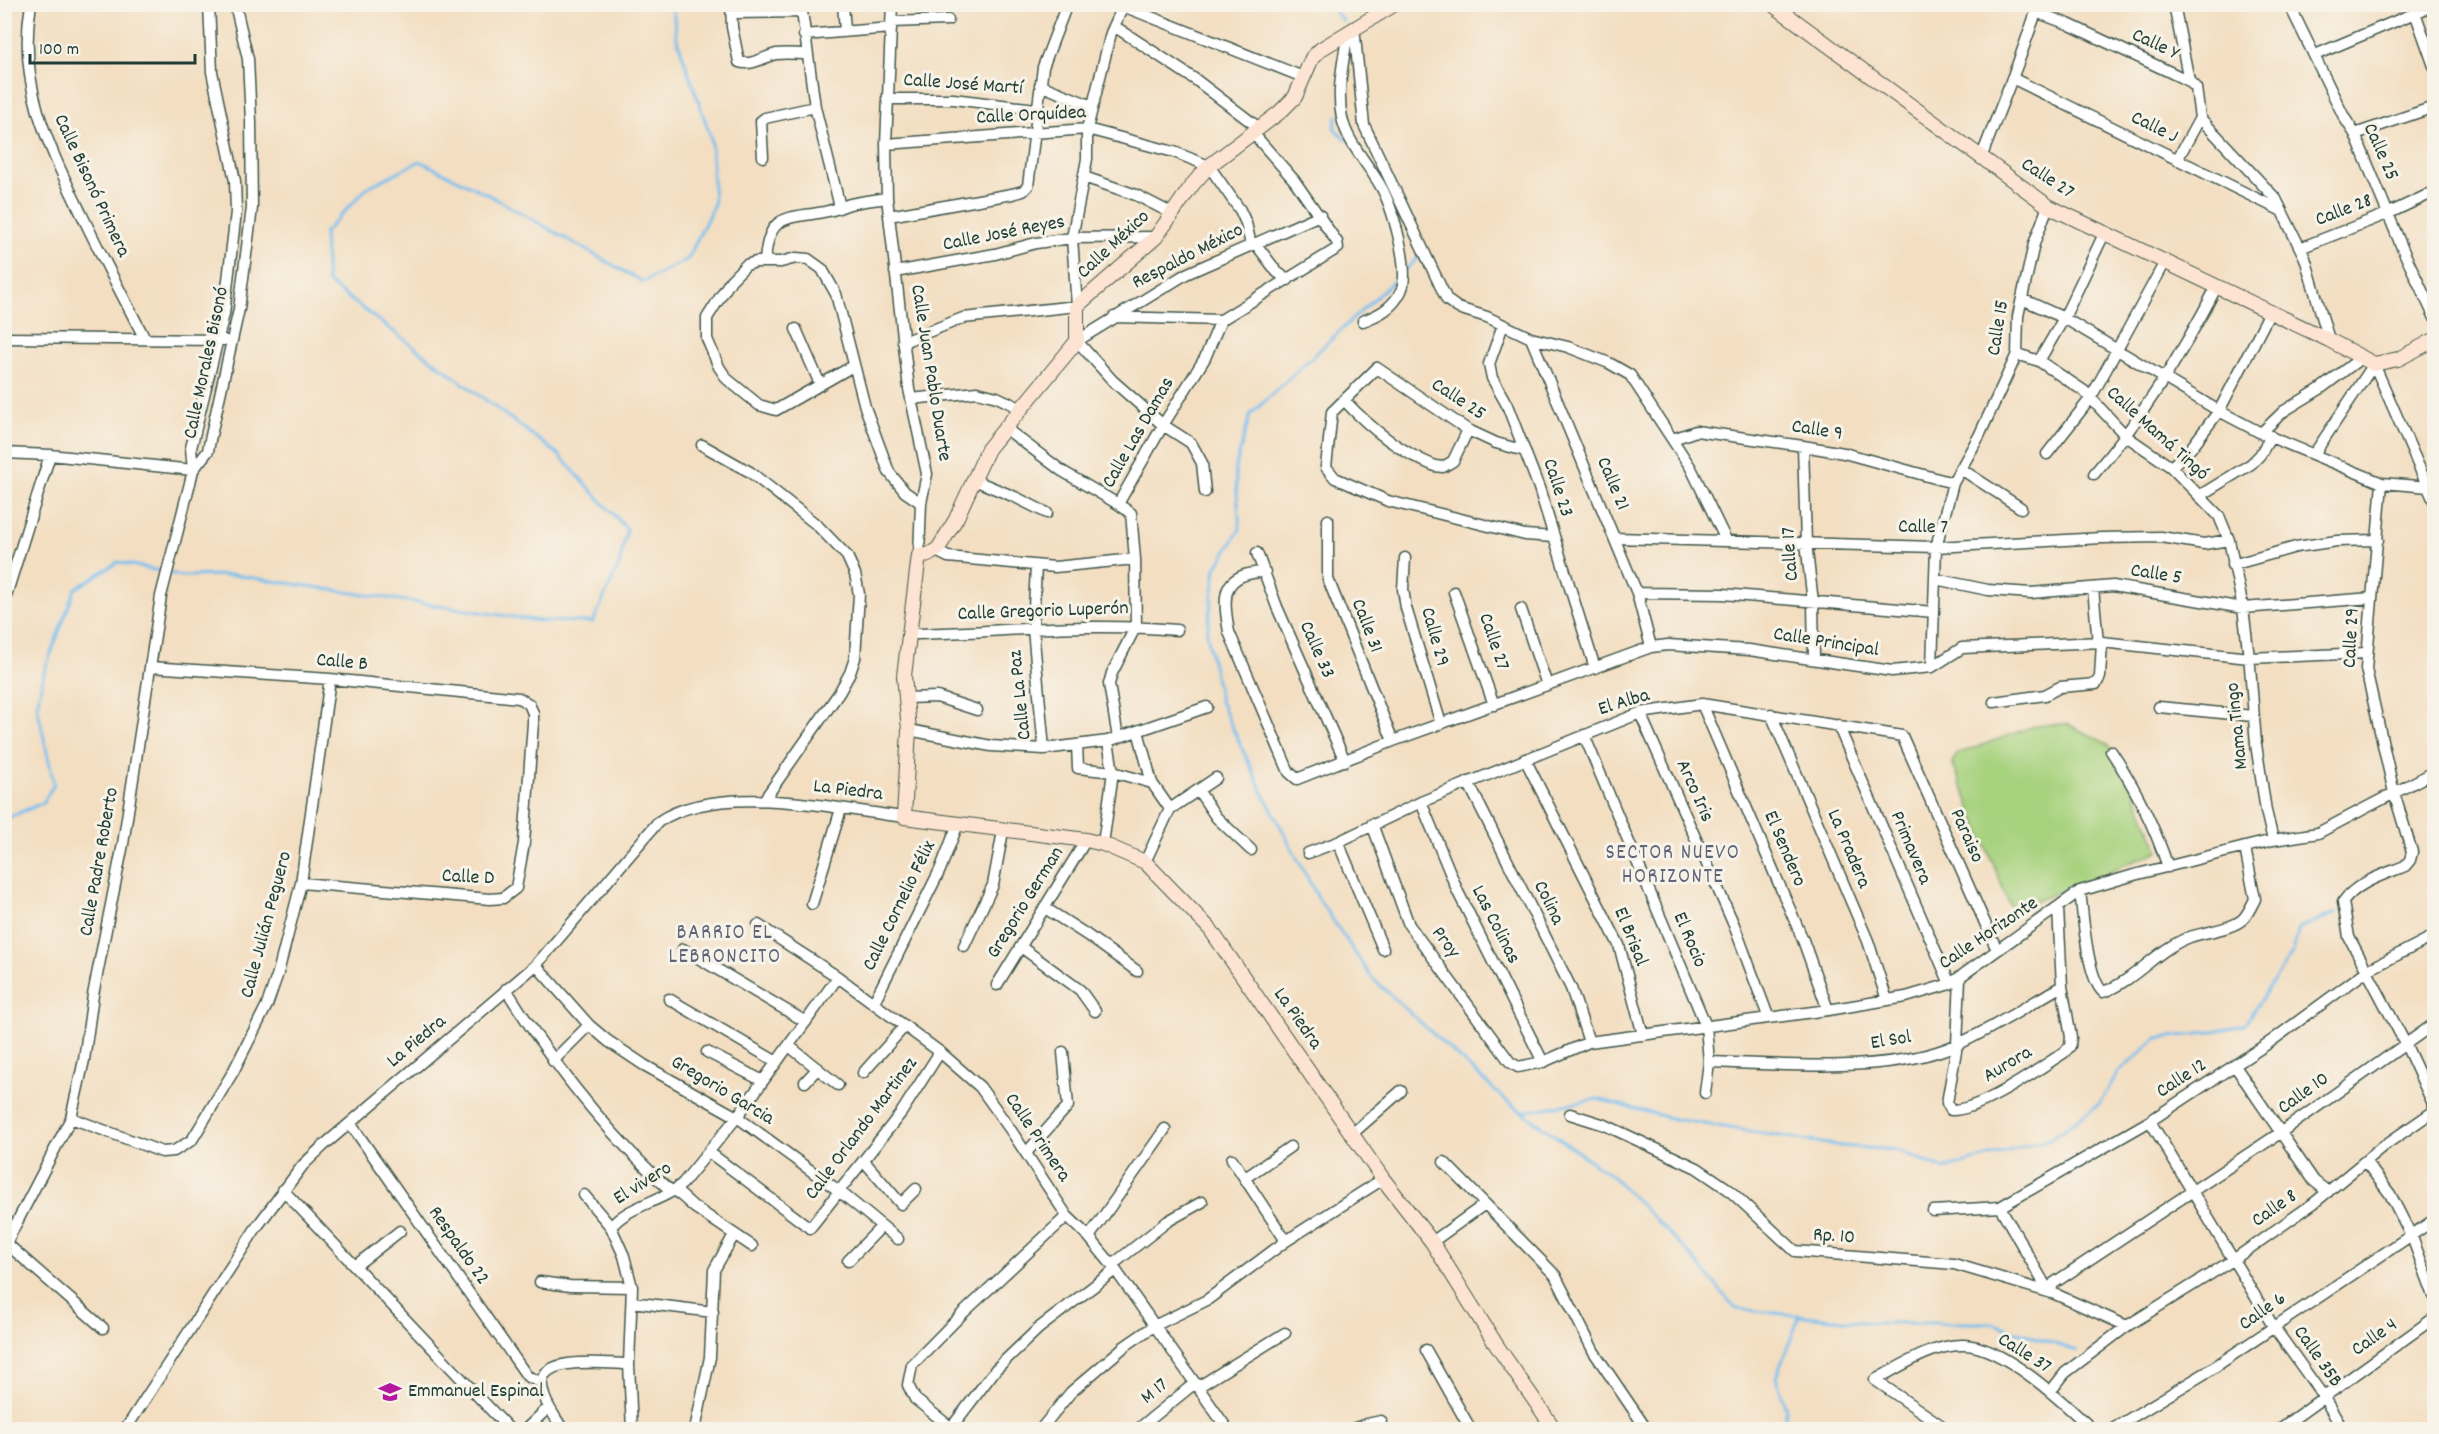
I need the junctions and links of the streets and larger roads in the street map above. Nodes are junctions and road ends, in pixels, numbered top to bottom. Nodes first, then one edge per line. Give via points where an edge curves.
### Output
1 (31, 4) edge
2 (209, 4) edge
3 (235, 4) edge
4 (843, 4) edge
5 (892, 4) edge
6 (1067, 4) edge
7 (1395, 4) edge
8 (1772, 4) edge
9 (2174, 4) edge
10 (2289, 4) edge
11 (1124, 5) edge
12 (2434, 5) edge
13 (801, 8) edge
14 (2037, 8) edge
15 (732, 9) edge
16 (2413, 9) edge
17 (948, 20) dead end
18 (891, 25) junction
19 (1114, 26) junction
20 (1349, 30) junction
21 (845, 31) junction
22 (804, 35) junction
23 (806, 54) junction
24 (2315, 55) junction
25 (2434, 66) edge
26 (1303, 77) junction
27 (2012, 78) junction
28 (2189, 81) junction
29 (1040, 85) junction
30 (888, 99) junction
31 (1092, 106) junction
32 (815, 107) junction
33 (2434, 107) edge
34 (1036, 109) junction
35 (2200, 118) junction
36 (1087, 129) junction
37 (1256, 130) junction
38 (1035, 131) junction
39 (2355, 134) junction
40 (885, 144) junction
41 (763, 157) dead end
42 (1981, 158) junction
43 (2177, 160) junction
44 (1209, 166) junction
45 (1084, 177) junction
46 (2434, 192) edge
47 (887, 198) junction
48 (2048, 206) junction
49 (840, 207) junction
50 (2280, 210) junction
51 (1173, 214) junction
52 (2387, 214) junction
53 (1320, 215) junction
54 (889, 216) junction
55 (2104, 234) junction
56 (1156, 237) junction
57 (1072, 238) junction
58 (1253, 244) junction
59 (2300, 248) junction
60 (765, 262) junction
61 (2165, 262) junction
62 (895, 272) junction
63 (1288, 280) junction
64 (2217, 286) junction
65 (2022, 299) junction
66 (1077, 306) junction
67 (2270, 312) junction
68 (2434, 316) edge
69 (1114, 317) junction
70 (2064, 318) junction
71 (1221, 320) junction
72 (1363, 321) dead end
73 (1503, 325) junction
74 (796, 329) dead end
75 (4, 338) edge
76 (1531, 338) junction
77 (145, 339) junction
78 (233, 339) junction
79 (219, 340) junction
80 (2330, 340) junction
81 (2434, 340) edge
82 (1077, 341) junction
83 (903, 342) junction
84 (2116, 350) junction
85 (2017, 354) junction
86 (2361, 358) junction
87 (2039, 361) junction
88 (2374, 364) junction
89 (853, 366) junction
90 (2166, 379) junction
91 (820, 384) junction
92 (911, 399) junction
93 (2090, 399) junction
94 (1344, 400) junction
95 (1022, 409) junction
96 (2219, 411) junction
97 (1163, 424) junction
98 (1005, 428) junction
99 (1468, 430) junction
100 (2266, 434) junction
101 (2126, 436) junction
102 (1672, 439) junction
103 (702, 445) dead end
104 (1803, 446) junction
105 (1525, 451) junction
106 (4, 453) edge
107 (2047, 454) dead end
108 (2314, 454) junction
109 (50, 455) junction
110 (2171, 467) junction
111 (1961, 469) junction
112 (193, 470) junction
113 (2094, 474) dead end
114 (974, 480) junction
115 (1953, 483) junction
116 (2382, 483) junction
117 (1205, 492) dead end
118 (2432, 494) edge
119 (2199, 496) junction
120 (921, 503) junction
121 (1118, 504) junction
122 (2021, 508) dead end
123 (1047, 513) dead end
124 (1328, 520) dead end
125 (1554, 537) junction
126 (1615, 538) junction
127 (1726, 540) junction
128 (2229, 540) junction
129 (2378, 540) junction
130 (1806, 543) junction
131 (1936, 547) junction
132 (936, 551) junction
133 (1257, 553) dead end
134 (919, 555) junction
135 (1405, 558) dead end
136 (1135, 559) junction
137 (2232, 565) junction
138 (1036, 566) junction
139 (1264, 572) junction
140 (1935, 579) junction
141 (2093, 588) junction
142 (1454, 592) dead end
143 (1637, 593) junction
144 (2373, 598) junction
145 (4, 602) edge
146 (1813, 602) junction
147 (2243, 608) junction
148 (1521, 609) dead end
149 (1934, 612) junction
150 (1136, 626) junction
151 (1033, 629) junction
152 (1177, 630) dead end
153 (910, 634) junction
154 (2100, 643) junction
155 (1651, 647) junction
156 (2367, 653) junction
157 (1814, 658) junction
158 (2248, 658) junction
159 (150, 667) junction
160 (1932, 667) junction
161 (1595, 668) junction
162 (330, 679) junction
163 (1547, 685) junction
164 (906, 698) junction
165 (1994, 702) dead end
166 (529, 704) joint
167 (1702, 704) junction
168 (1494, 705) junction
169 (1207, 707) dead end
170 (2159, 707) dead end
171 (977, 710) dead end
172 (1640, 713) junction
173 (1771, 714) junction
174 (2253, 716) junction
175 (1441, 724) junction
176 (1838, 725) junction
177 (909, 730) junction
178 (1138, 731) junction
179 (1584, 735) junction
180 (1902, 736) joint
181 (1113, 739) junction
182 (1393, 741) junction
183 (1077, 745) junction
184 (1044, 749) junction
185 (2111, 751) dead end
186 (1525, 759) junction
187 (1345, 761) junction
188 (1113, 772) junction
189 (2434, 772) edge
190 (1216, 778) dead end
191 (1468, 782) junction
192 (1152, 783) junction
193 (1198, 790) junction
194 (2394, 793) junction
195 (764, 800) junction
196 (1420, 802) junction
197 (841, 809) junction
198 (1170, 809) junction
199 (904, 817) junction
200 (957, 824) junction
201 (1372, 824) junction
202 (1003, 831) junction
203 (1086, 840) junction
204 (2273, 840) junction
205 (1338, 842) junction
206 (1103, 844) junction
207 (2245, 848) junction
208 (1251, 850) dead end
209 (1308, 853) dead end
210 (1145, 862) junction
211 (2168, 867) junction
212 (301, 883) junction
213 (2080, 891) junction
214 (812, 904) dead end
215 (1045, 908) junction
216 (2058, 908) junction
217 (758, 925) dead end
218 (2434, 936) edge
219 (964, 946) dead end
220 (1021, 947) junction
221 (1383, 949) dead end
222 (684, 950) dead end
223 (1997, 950) junction
224 (536, 965) junction
225 (2368, 970) junction
226 (1137, 971) dead end
227 (838, 977) junction
228 (1955, 982) junction
229 (997, 985) dead end
230 (2062, 986) junction
231 (506, 989) junction
232 (669, 999) dead end
233 (1887, 1000) junction
234 (874, 1002) junction
235 (1828, 1010) junction
236 (1095, 1011) dead end
237 (1768, 1016) junction
238 (806, 1022) junction
239 (2434, 1023) edge
240 (589, 1025) junction
241 (905, 1026) junction
242 (1706, 1026) junction
243 (1643, 1035) junction
244 (1589, 1042) junction
245 (2405, 1043) junction
246 (1957, 1045) junction
247 (789, 1046) junction
248 (707, 1052) dead end
249 (940, 1052) junction
250 (1063, 1052) dead end
251 (553, 1061) junction
252 (777, 1062) junction
253 (1544, 1062) junction
254 (1709, 1062) junction
255 (2235, 1066) junction
256 (1518, 1067) joint
257 (818, 1068) junction
258 (863, 1073) dead end
259 (763, 1081) junction
260 (805, 1082) dead end
261 (838, 1085) dead end
262 (1401, 1091) dead end
263 (1705, 1093) dead end
264 (2434, 1108) edge
265 (1569, 1114) dead end
266 (737, 1117) junction
267 (71, 1118) junction
268 (2150, 1121) junction
269 (350, 1123) junction
270 (1165, 1129) dead end
271 (1353, 1133) junction
272 (2280, 1133) junction
273 (1290, 1147) dead end
274 (710, 1153) junction
275 (1026, 1153) junction
276 (1232, 1159) dead end
277 (864, 1161) junction
278 (2365, 1161) junction
279 (1444, 1162) dead end
280 (1245, 1178) junction
281 (1383, 1179) junction
282 (916, 1189) dead end
283 (284, 1190) junction
284 (673, 1190) junction
285 (2193, 1190) junction
286 (839, 1191) junction
287 (2328, 1192) junction
288 (584, 1195) dead end
289 (1202, 1202) dead end
290 (1485, 1204) junction
291 (2000, 1207) junction
292 (1933, 1211) dead end
293 (1067, 1216) junction
294 (2434, 1220) edge
295 (882, 1226) junction
296 (611, 1227) junction
297 (400, 1231) dead end
298 (735, 1235) junction
299 (1089, 1237) junction
300 (2412, 1237) junction
301 (898, 1239) dead end
302 (1286, 1241) junction
303 (1432, 1242) junction
304 (6, 1246) edge
305 (752, 1246) dead end
306 (2233, 1260) junction
307 (848, 1261) dead end
308 (355, 1266) junction
309 (1113, 1268) junction
310 (540, 1282) dead end
311 (632, 1287) junction
312 (2049, 1292) junction
313 (2434, 1296) edge
314 (632, 1302) junction
315 (713, 1312) junction
316 (2434, 1318) edge
317 (1154, 1326) junction
318 (2127, 1326) junction
319 (2273, 1326) junction
320 (103, 1328) dead end
321 (1285, 1333) dead end
322 (1426, 1350) dead end
323 (629, 1364) junction
324 (542, 1383) junction
325 (1196, 1385) junction
326 (2050, 1392) junction
327 (2323, 1396) junction
328 (549, 1407) junction
329 (1381, 1422) dead end
330 (953, 1429) edge
331 (125, 1430) edge
332 (510, 1430) edge
333 (525, 1430) edge
334 (563, 1430) edge
335 (633, 1430) edge
336 (695, 1430) edge
337 (1040, 1430) edge
338 (1137, 1430) edge
339 (1228, 1430) edge
340 (1350, 1430) edge
341 (1471, 1430) edge
342 (1555, 1430) edge
343 (1647, 1430) edge
344 (1947, 1430) edge
345 (2093, 1430) edge
346 (2111, 1430) edge
347 (2278, 1430) edge
348 (2343, 1430) edge

1 - 77 street, Calle Bisonó Primera via 27,27 30,76 47,144
2 - 79 street, Calle Morales Bisonó via 212,72 235,181 236,212
3 - 78 street, Calle Morales Bisonó via 248,59 252,208
4 - 21 street
5 - 18 street, Calle Juan Pablo Duarte
6 - 29 street
7 - 20 street, Calle México
8 - 42 street, Calle 27
9 - 28 street
10 - 24 street, Calle 25
11 - 19 street
11 - 26 street
12 - 16 street
13 - 15 street
13 - 22 street
14 - 27 street
14 - 28 street, Calle Y
15 - 23 street via 739,62 756,62 776,54
16 - 24 street
16 - 25 street
17 - 18 street
18 - 21 street
18 - 30 street, Calle Juan Pablo Duarte
19 - 31 street
19 - 37 street via 1196,80
20 - 26 street, Calle México via 1312,58
20 - 72 street via 1340,90 1342,119 1395,219 1404,278 1392,304
20 - 73 street via 1364,125 1442,291 1458,308
21 - 22 street
22 - 23 street
23 - 32 street
24 - 39 street, Calle 25
26 - 37 street, Calle México via 1295,97
27 - 42 street
27 - 43 street, Calle J
28 - 35 street, Calle Y via 2196,88
29 - 31 street
29 - 34 street
30 - 34 street, Calle José Martí via 953,99
30 - 40 street, Calle Juan Pablo Duarte
31 - 36 street
32 - 41 street via 761,121
32 - 49 street
33 - 39 street
34 - 38 street
35 - 43 street
35 - 50 street via 2276,200
36 - 38 street, Calle Orquídea
36 - 44 street, Calle Orquídea via 1174,152
36 - 45 street
37 - 44 street, Calle México
37 - 53 street
38 - 40 street, Calle Orquídea
38 - 54 street via 1028,186 1023,191
39 - 52 street, Calle 25
40 - 47 street, Calle Juan Pablo Duarte
42 - 48 street, Calle 27
43 - 50 street, Calle J
44 - 51 street, Calle México
44 - 58 street via 1240,210
45 - 51 street via 1136,195
45 - 57 street
46 - 52 street, Calle 28
47 - 49 street
47 - 54 street, Calle Juan Pablo Duarte
48 - 55 street, Calle 27
48 - 65 street, Calle 15 via 2034,244
49 - 60 street via 783,219 769,237
50 - 59 street
51 - 56 street, Calle México
52 - 59 street, Calle 28
52 - 68 street, Calle 25
53 - 58 street, Respaldo México
53 - 63 street via 1338,249
54 - 62 street, Calle Juan Pablo Duarte
55 - 61 street, Calle 27
55 - 70 street
56 - 57 street, Calle José Reyes
56 - 66 street, Calle México
57 - 62 street, Calle José Reyes
57 - 66 street
58 - 63 street
58 - 69 street, Respaldo México via 1186,274
59 - 80 street
60 - 89 street via 808,259 822,269 836,294
60 - 91 street via 740,270 707,318 705,329 712,352 727,379 759,405 776,410
61 - 64 street, Calle 27
61 - 84 street
62 - 83 street, Calle Juan Pablo Duarte
63 - 71 street
64 - 67 street, Calle 27
64 - 90 street
65 - 70 street
65 - 85 street, Calle 15
66 - 82 street, Calle México
66 - 83 street via 963,318
67 - 80 street, Calle 27
67 - 96 street
69 - 71 street
69 - 82 street, Respaldo México
70 - 84 street
70 - 87 street
71 - 97 street, Calle Las Damas via 1205,358
73 - 76 street
73 - 105 street, Calle 23 via 1489,364
74 - 91 street
75 - 77 street
76 - 102 street via 1568,347 1630,375
76 - 126 street, Calle 21
77 - 79 street
78 - 79 street
78 - 112 street, Calle Morales Bisonó via 208,451
79 - 112 street, Calle Morales Bisonó via 191,448
80 - 86 street, Calle 27
81 - 88 street via 2398,359
82 - 95 street
82 - 97 street via 1113,381
83 - 92 street, Calle Juan Pablo Duarte
84 - 90 street
84 - 93 street
85 - 87 street, Calle Mamá Tingó
85 - 111 street, Calle 15
86 - 88 street, Calle 27
86 - 100 street via 2284,411
87 - 93 street, Calle Mamá Tingó
88 - 108 street
88 - 118 street
89 - 91 street
89 - 120 street via 889,472 905,492
90 - 96 street
90 - 101 street
92 - 95 street via 977,392
92 - 120 street, Calle Juan Pablo Duarte via 927,474
93 - 101 street, Calle Mamá Tingó
93 - 107 street
94 - 99 street, Calle 25 via 1377,368
94 - 99 street via 1386,438 1435,466 1443,467 1453,461
94 - 125 street via 1332,412 1326,467 1335,478 1388,501 1525,535
95 - 98 street
96 - 100 street
96 - 110 street
97 - 117 street via 1191,443 1198,453
97 - 121 street, Calle Las Damas
98 - 114 street via 988,449
98 - 121 street via 1062,471
99 - 105 street, Calle 25
100 - 108 street
100 - 119 street via 2260,455 2251,464
101 - 110 street, Calle Mamá Tingó
101 - 113 street
102 - 104 street, Calle 9 via 1696,430
102 - 127 street via 1691,468
103 - 195 street via 750,472 817,525 847,556 859,594 855,658 850,673
104 - 115 street, Calle 9 via 1844,453
104 - 130 street, Calle 17
105 - 125 street, Calle 23
106 - 109 street
108 - 116 street
109 - 112 street
109 - 145 street
110 - 119 street, Calle Mamá Tingó
111 - 115 street, Calle 15
111 - 122 street
112 - 159 street, Calle Padre Roberto via 161,596
114 - 123 street
114 - 132 street
115 - 131 street, Calle 15
116 - 118 street
116 - 129 street, Calle 29
119 - 128 street, Calle Mamá Tingó via 2219,516
120 - 134 street, Calle Juan Pablo Duarte
121 - 136 street, Calle Las Damas via 1131,513
124 - 182 street, Calle 31 via 1328,579
125 - 161 street, Calle 23
126 - 127 street, Calle 7
126 - 143 street, Calle 21
127 - 130 street, Calle 7
128 - 131 street, Calle 7 via 2204,543 2161,537 2102,538
128 - 137 street, Calle Mamá Tingó
129 - 137 street via 2296,547
129 - 144 street, Calle 29
130 - 131 street, Calle 7
130 - 146 street, Calle 17
131 - 140 street, Calle 15
132 - 134 street
132 - 138 street via 948,556
133 - 139 street, Calle 33
134 - 153 street, Calle Juan Pablo Duarte
135 - 175 street, Calle 29 via 1406,608
136 - 138 street
136 - 150 street, Calle Las Damas
137 - 147 street, Calle Mamá Tingó
138 - 151 street, Calle La Paz
139 - 187 street, Calle 33
139 - 187 street, Calle Principal via 1249,573 1232,582 1225,597 1229,632 1289,772 1297,779
140 - 141 street, Calle 5 via 1988,590 2031,593
140 - 149 street, Calle 15
141 - 147 street, Calle 5 via 2113,586
141 - 154 street
142 - 168 street, Calle 27
143 - 146 street via 1723,594
143 - 155 street, Calle 21
144 - 147 street, Calle 5
144 - 156 street, Calle 29
146 - 149 street
146 - 157 street, Calle 17
147 - 158 street, Mama Tingo
148 - 163 street
149 - 160 street, Calle 15
150 - 151 street, Calle Gregorio Luperón
150 - 152 street, Calle Gregorio Luperón
150 - 181 street, Calle Las Damas via 1109,684
151 - 153 street, Calle Gregorio Luperón
151 - 184 street, Calle La Paz
153 - 164 street, Calle Juan Pablo Duarte via 904,676
154 - 158 street, Calle Principal
154 - 160 street, Calle Principal via 1962,648
154 - 165 street via 2100,677 2096,684 2060,687 2045,695
155 - 157 street, Calle Principal via 1749,650
155 - 161 street, Calle Principal
156 - 158 street, Calle Principal
156 - 194 street, Calle 29 via 2366,669
157 - 160 street, Calle Principal via 1892,671
158 - 174 street, Mama Tingo
159 - 162 street, Calle B
159 - 267 street, Calle Padre Roberto via 123,844
161 - 163 street, Calle Principal
162 - 166 street, Calle B via 519,698
162 - 212 street, Calle Julián Peguero
163 - 168 street, Calle Principal
164 - 171 street via 937,697
164 - 177 street, Calle Juan Pablo Duarte
166 - 212 street, Calle D via 533,723 524,843 516,888 503,898 490,899
167 - 172 street, El Alba
167 - 173 street, El Alba
167 - 235 street, El Sendero via 1803,940
168 - 175 street, Calle Principal
169 - 178 street
170 - 174 street
172 - 179 street, El Alba
172 - 237 street, Arco Iris via 1734,925
173 - 176 street, El Alba
173 - 233 street, La Pradera via 1868,941
174 - 204 street, Mama Tingo
175 - 182 street, Calle Principal
176 - 180 street, El Alba
176 - 228 street, Primavera
177 - 184 street via 991,746
177 - 199 street, Calle Juan Pablo Duarte
178 - 181 street
178 - 192 street
179 - 186 street, El Alba
179 - 242 street, El Rocio
180 - 223 street, Paraiso
181 - 183 street
181 - 188 street, Calle Las Damas
182 - 187 street, Calle Principal
183 - 184 street
183 - 188 street via 1078,768
185 - 211 street via 2157,835
186 - 191 street, El Alba
186 - 243 street, El Brisal via 1619,945
188 - 192 street
188 - 206 street, Calle Las Damas
189 - 194 street, Calle Horizonte
190 - 193 street
191 - 196 street, El Alba
191 - 244 street, Colina via 1571,988
192 - 198 street
193 - 198 street
193 - 208 street via 1216,817
194 - 204 street, Calle Horizonte via 2318,833
194 - 225 street, Calle 29 via 2412,852 2410,860 2405,866 2360,885 2343,902 2349,937
195 - 197 street, La Piedra
195 - 224 street, La Piedra via 699,805 658,822
196 - 201 street, El Alba
196 - 253 street, Las Colinas via 1458,892
197 - 199 street, La Piedra
197 - 214 street
198 - 210 street
199 - 200 street, La Piedra
200 - 202 street, La Piedra
200 - 234 street, Calle Cornelio Félix via 940,870
201 - 205 street, El Alba
201 - 256 street, Proy via 1409,925 1510,1062
202 - 203 street, La Piedra
202 - 219 street via 993,885
203 - 206 street, La Piedra
203 - 215 street, Gregorio German
204 - 207 street, Calle Horizonte
205 - 209 street, El Alba
205 - 221 street
206 - 210 street, La Piedra
207 - 211 street, Calle Horizonte
207 - 213 street via 2256,899 2244,919 2189,937 2134,976 2103,992 2092,973
210 - 271 street, La Piedra via 1210,929
211 - 213 street, Calle Horizonte
212 - 267 street, Calle Julián Peguero via 267,1005 192,1140 174,1151 162,1152
213 - 216 street, Calle Horizonte
215 - 220 street, Gregorio German
215 - 226 street
216 - 223 street, Calle Horizonte
216 - 230 street
217 - 227 street, Calle Primera
218 - 225 street, Calle 12
220 - 229 street, Gregorio German
220 - 236 street via 1080,990
222 - 238 street
223 - 228 street, Calle Horizonte
224 - 231 street, La Piedra
224 - 240 street, Gregorio Garcia
225 - 245 street
225 - 255 street, Calle 12
227 - 234 street, Calle Primera
227 - 238 street, El vivero
228 - 233 street, Calle Horizonte
228 - 246 street
230 - 246 street, El Sol
230 - 246 street, Aurora via 2071,1037 2065,1052 1994,1096 1951,1110 1947,1103
231 - 251 street
231 - 269 street, La Piedra
232 - 252 street
233 - 235 street, Calle Horizonte
234 - 241 street, Calle Primera
235 - 237 street, Calle Horizonte
237 - 242 street, Calle Horizonte
238 - 247 street, El vivero
239 - 245 street, Calle 10
240 - 251 street
240 - 266 street, Gregorio Garcia via 644,1065
241 - 249 street, Calle Primera
241 - 258 street
242 - 243 street, Calle Horizonte
242 - 254 street, El Rocio
243 - 244 street, Calle Horizonte
244 - 253 street, Calle Horizonte
245 - 264 street
245 - 272 street, Calle 10
246 - 254 street, El Sol via 1895,1062
247 - 252 street, El vivero
247 - 257 street
248 - 259 street
249 - 275 street, Calle Primera via 985,1092
249 - 277 street, Calle Orlando Martinez
250 - 275 street via 1068,1106
251 - 284 street via 631,1154
252 - 259 street, El vivero
253 - 256 street, Calle Horizonte
254 - 263 street, El Rocio
255 - 268 street, Calle 12
255 - 272 street
257 - 260 street
257 - 261 street
259 - 266 street, El vivero
262 - 271 street
264 - 278 street, Calle 8
265 - 312 street, Rp. 10 via 1615,1129 1697,1168 1728,1189 1796,1251 1954,1264
266 - 274 street, El vivero
266 - 286 street, Gregorio Garcia
267 - 304 street, Calle Padre Roberto
268 - 285 street, Calle 35B
268 - 291 street, Calle 12
269 - 283 street, La Piedra via 303,1165
269 - 324 street, Respaldo 22 via 526,1376
270 - 299 street
271 - 281 street, La Piedra
272 - 285 street, Calle 10
272 - 287 street via 2314,1181
273 - 280 street
274 - 284 street, El vivero
274 - 286 street, Calle Orlando Martinez via 808,1228
275 - 293 street, Calle Primera
276 - 280 street
277 - 282 street via 902,1204
277 - 286 street, Calle Orlando Martinez
278 - 287 street, Calle 8
278 - 300 street via 2390,1194
279 - 290 street
280 - 302 street
281 - 302 street
281 - 303 street, La Piedra
283 - 308 street
283 - 331 street, La Piedra
284 - 296 street, El vivero
284 - 298 street
285 - 306 street, Calle 35B
285 - 312 street, Calle 10 via 2054,1283
286 - 295 street, Gregorio Garcia
287 - 306 street, Calle 8
288 - 296 street
289 - 309 street via 1168,1221
290 - 303 street
290 - 343 street via 1555,1275 1594,1352
291 - 292 street, Calle 12
291 - 312 street
293 - 299 street, Calle Primera
293 - 330 street via 912,1365 908,1385 915,1399
294 - 300 street, Calle 6
295 - 301 street, Gregorio Garcia
295 - 307 street
296 - 311 street, El vivero
297 - 308 street
298 - 305 street
298 - 315 street via 714,1270
299 - 309 street, Calle Primera
300 - 313 street
300 - 319 street, Calle 6
302 - 317 street via 1207,1300
303 - 342 street, La Piedra
304 - 320 street
306 - 318 street, Calle 8
306 - 319 street, Calle 35B
308 - 332 street
309 - 317 street, Calle Primera
309 - 330 street via 1039,1328 996,1370
310 - 311 street
311 - 314 street, El vivero
312 - 318 street, Rp. 10
314 - 315 street
314 - 323 street, El vivero
315 - 336 street via 708,1376
316 - 327 street, Calle 4
317 - 325 street, Calle Primera
317 - 337 street via 1071,1392
318 - 326 street, Calle 8 via 2065,1373
319 - 327 street, Calle 35B
319 - 346 street, Calle 6
321 - 325 street, M 17
322 - 341 street
323 - 324 street via 563,1364 550,1369
323 - 335 street, El vivero
324 - 328 street
325 - 338 street, M 17
325 - 339 street, Calle Primera
326 - 344 street, Calle 37 via 2022,1371 1979,1348 1956,1346 1924,1354 1875,1380
326 - 345 street, Calle 37
327 - 347 street, Calle 4
327 - 348 street, Calle 35B
328 - 333 street
328 - 334 street
329 - 340 street

